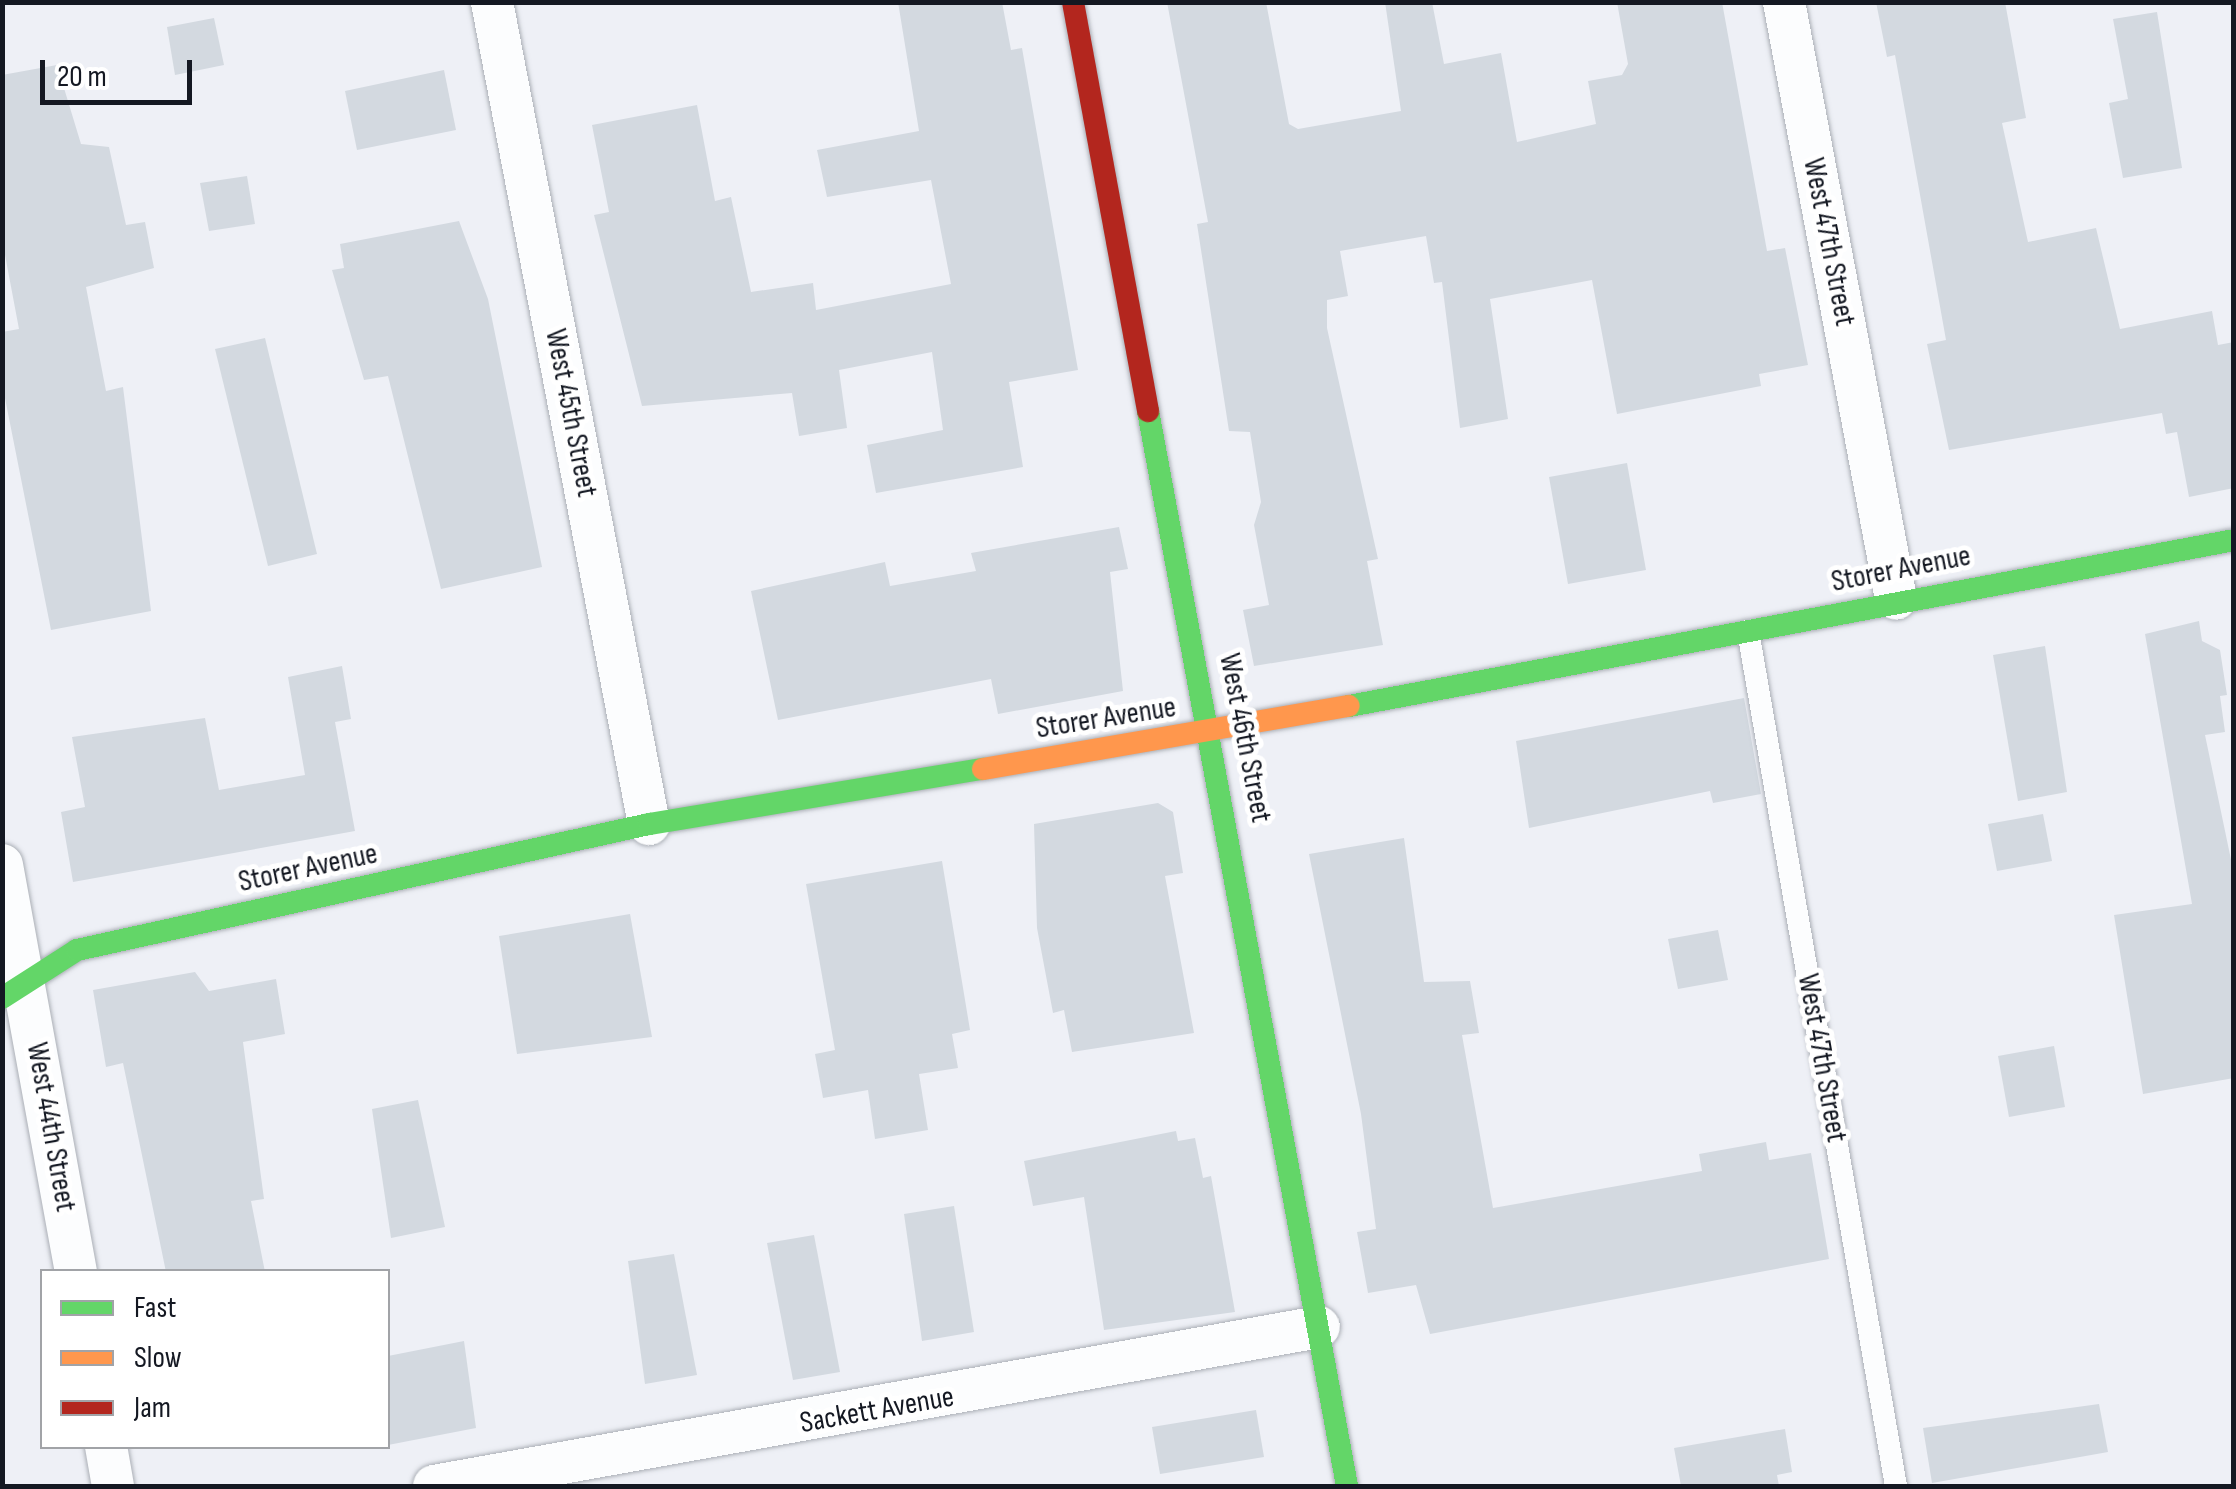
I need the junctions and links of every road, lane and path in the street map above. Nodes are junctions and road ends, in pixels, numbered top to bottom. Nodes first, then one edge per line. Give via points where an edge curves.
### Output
1 (492, 2) edge
2 (1072, 2) edge
3 (1784, 2) edge
4 (2234, 540) edge
5 (1896, 599) junction
6 (1748, 630) junction
7 (1214, 731) junction
8 (649, 824) junction
9 (2, 865) edge
10 (14, 991) edge
11 (75, 1269) edge
12 (1319, 1327) junction
13 (107, 1449) edge
14 (113, 1486) edge
15 (434, 1486) edge
16 (1347, 1486) edge
17 (1896, 1486) edge

1 - 8 street, West 45th Street
2 - 7 street, West 46th Street
3 - 5 street, West 47th Street
4 - 5 street, Storer Avenue
5 - 6 street, Storer Avenue
6 - 7 street, Storer Avenue
6 - 17 lane, West 47th Street
7 - 8 street, Storer Avenue
7 - 12 street, West 46th Street
8 - 10 street, Storer Avenue via 77,950
9 - 10 street, West 44th Street
10 - 11 street, West 44th Street
12 - 15 street, Sackett Avenue
12 - 16 street, West 46th Street
13 - 14 street

